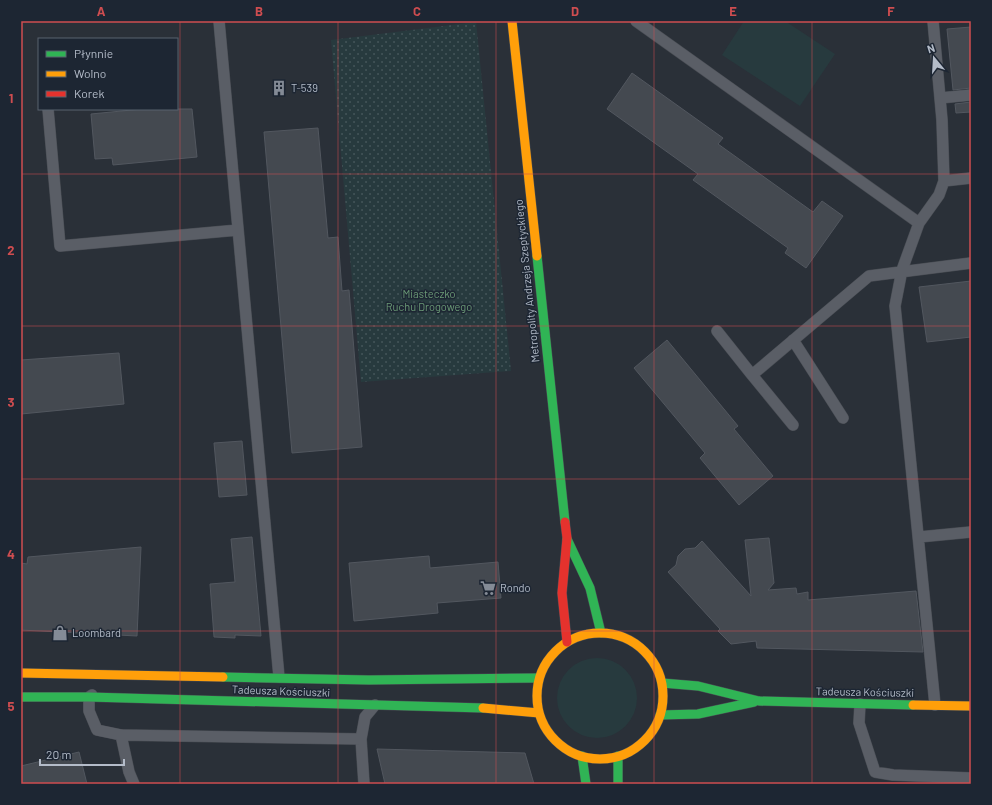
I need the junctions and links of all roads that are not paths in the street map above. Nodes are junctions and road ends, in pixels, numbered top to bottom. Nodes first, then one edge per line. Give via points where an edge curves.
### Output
1 (219, 21) edge
2 (512, 21) edge
3 (636, 21) edge
4 (933, 21) edge
5 (971, 95) edge
6 (940, 98) junction
7 (48, 110) edge
8 (971, 178) edge
9 (944, 181) junction
10 (919, 223) junction
11 (238, 230) junction
12 (971, 263) edge
13 (902, 270) junction
14 (717, 331) dead end
15 (793, 340) junction
16 (752, 375) junction
17 (843, 418) dead end
18 (793, 425) dead end
19 (971, 532) edge
20 (919, 537) junction
21 (567, 538) junction
22 (601, 633) junction
23 (567, 642) junction
24 (21, 673) edge
25 (123, 674) junction
26 (279, 677) junction
27 (539, 678) junction
28 (662, 683) junction
29 (21, 697) edge
30 (89, 697) junction
31 (759, 701) junction
32 (860, 704) junction
33 (375, 705) junction
34 (935, 705) junction
35 (971, 706) edge
36 (539, 713) junction
37 (660, 715) junction
38 (121, 735) junction
39 (361, 739) junction
40 (582, 756) junction
41 (618, 756) junction
42 (971, 778) edge
43 (134, 784) edge
44 (364, 784) edge
45 (586, 784) edge
46 (618, 784) edge

1 - 11 lane
2 - 21 main road, Metropolity Andrzeja Szeptyckiego
3 - 10 lane
4 - 6 lane
5 - 6 lane
6 - 9 lane
7 - 11 lane via 60,246
8 - 9 lane
9 - 10 lane via 939,195
10 - 13 lane
11 - 26 lane
12 - 13 lane
13 - 15 lane via 869,276
13 - 20 lane via 895,306
14 - 16 lane
15 - 16 lane
15 - 17 lane
16 - 18 lane
19 - 20 lane
20 - 34 lane
21 - 22 main road, Metropolity Andrzeja Szeptyckiego via 590,588
21 - 23 main road, Metropolity Andrzeja Szeptyckiego via 562,593
22 - 23 main road via 583,635
22 - 28 main road via 628,640 646,653 656,666
23 - 27 main road via 555,652
24 - 25 main road, Tadeusza Kościuszki
25 - 26 main road, Tadeusza Kościuszki
25 - 30 lane
26 - 27 main road, Tadeusza Kościuszki via 370,680
27 - 36 main road
28 - 31 main road, Tadeusza Kościuszki via 698,686
28 - 37 main road
29 - 30 main road, Tadeusza Kościuszki
30 - 33 main road, Tadeusza Kościuszki
30 - 38 lane via 89,711 97,730
31 - 32 main road, Tadeusza Kościuszki
31 - 37 main road, Tadeusza Kościuszki via 698,714
32 - 34 main road, Tadeusza Kościuszki
32 - 42 lane via 859,723 875,772
33 - 36 main road, Tadeusza Kościuszki via 485,708
33 - 39 lane via 365,717
34 - 35 main road, Tadeusza Kościuszki
36 - 40 main road via 548,732 563,747
37 - 41 main road via 651,733 636,748
38 - 39 lane
38 - 43 lane
39 - 44 lane
40 - 41 main road via 600,759
40 - 45 main road
41 - 46 main road

